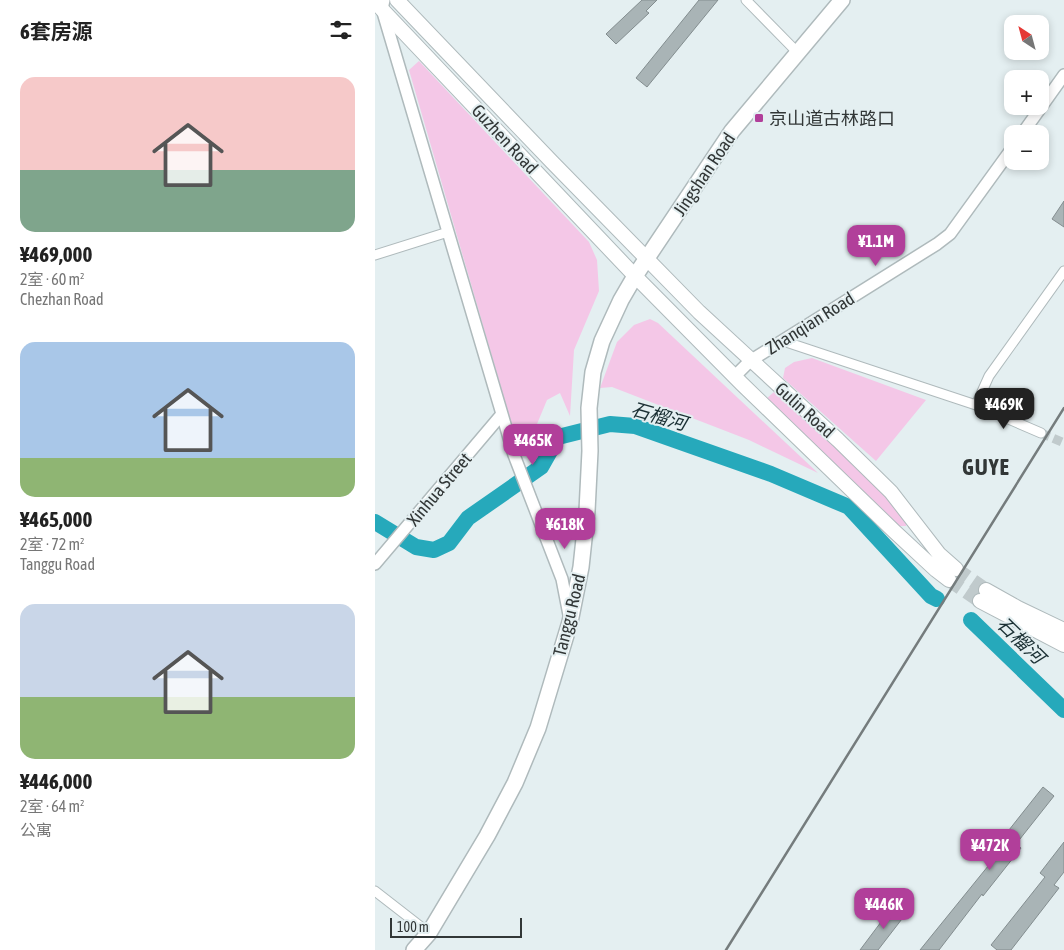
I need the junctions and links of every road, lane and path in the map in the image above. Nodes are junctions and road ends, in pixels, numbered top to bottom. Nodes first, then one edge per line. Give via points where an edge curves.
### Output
1 (397, 0) edge
2 (746, 0) edge
3 (843, 0) edge
4 (380, 4) edge
5 (797, 53) junction
6 (1064, 75) edge
7 (1028, 125) edge
8 (1004, 159) edge
9 (448, 232) junction
10 (375, 255) edge
11 (647, 258) junction
12 (1064, 271) edge
13 (635, 276) junction
14 (783, 341) junction
15 (750, 361) junction
16 (734, 377) junction
17 (976, 405) junction
18 (501, 414) junction
19 (1041, 433) tunnel mouth
20 (375, 564) edge
21 (570, 622) junction
22 (1064, 630) edge
23 (1064, 645) edge
24 (375, 891) edge
25 (429, 932) junction
26 (414, 950) edge

1 - 11 main road, Guzhen Road
2 - 5 street
3 - 5 highway, Jingshan Road
4 - 9 street
4 - 13 main road, Guzhen Road
5 - 11 highway, Jingshan Road via 733,131
6 - 7 street
8 - 14 street, Zhanqian Road via 950,234
9 - 10 street
9 - 18 street
11 - 13 highway, Tanggu Road
11 - 15 main road, Gulin Road
12 - 17 street via 989,376
13 - 16 main road, Gulin Road
13 - 21 highway, Tanggu Road via 602,341 593,372 587,511 581,567
14 - 15 street, Zhanqian Road
14 - 17 street
15 - 16 street, Zhanqian Road
15 - 16 main road, Gulin Road via 891,492 952,574 936,570
17 - 19 street
18 - 20 street, Xinhua Street
18 - 21 street via 562,579
21 - 25 highway, Tanggu Road via 538,728 515,783
22 - 23 main road via 983,595
24 - 25 street
25 - 26 highway, Tanggu Road

